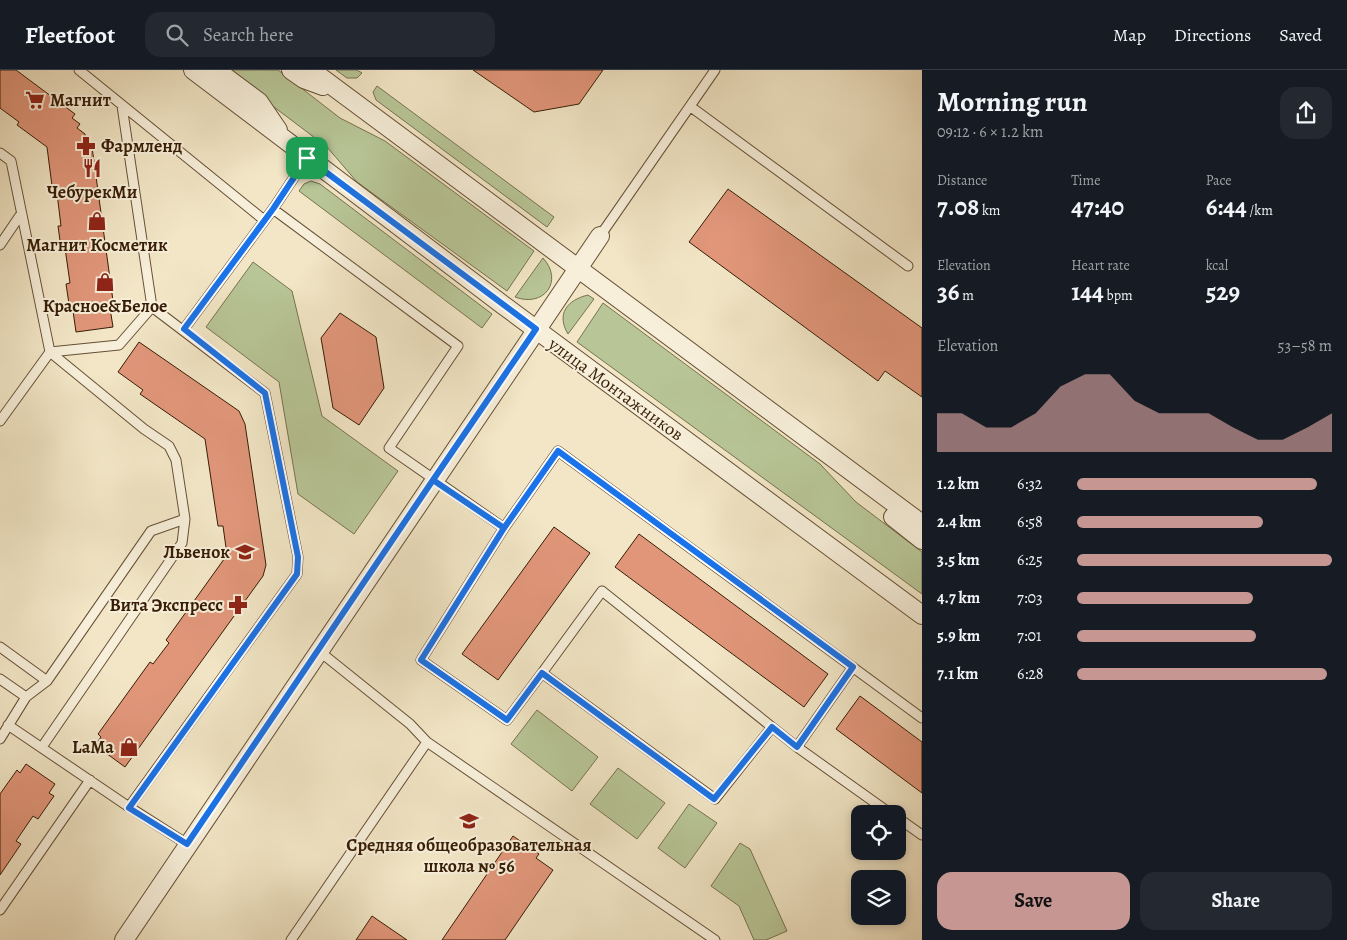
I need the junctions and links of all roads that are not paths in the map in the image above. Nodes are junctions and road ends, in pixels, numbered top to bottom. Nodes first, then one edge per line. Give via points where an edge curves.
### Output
1 (79, 70) edge
2 (192, 70) edge
3 (216, 70) edge
4 (291, 70) edge
5 (311, 70) edge
6 (715, 70) edge
7 (342, 94) junction
8 (122, 106) junction
9 (691, 107) junction
10 (286, 142) junction
11 (0, 153) edge
12 (307, 158) junction
13 (273, 209) junction
14 (21, 214) junction
15 (264, 220) junction
16 (600, 236) joint
17 (0, 245) edge
18 (908, 266) dead end
19 (579, 267) junction
20 (152, 307) junction
21 (184, 329) junction
22 (536, 329) junction
23 (50, 352) junction
24 (0, 421) edge
25 (853, 472) junction
26 (433, 480) junction
27 (185, 520) junction
28 (922, 524) edge
29 (504, 528) junction
30 (922, 540) edge
31 (842, 555) junction
32 (922, 602) edge
33 (922, 615) edge
34 (0, 647) edge
35 (319, 651) junction
36 (853, 667) junction
37 (542, 673) junction
38 (0, 678) edge
39 (48, 681) junction
40 (26, 697) junction
41 (922, 718) edge
42 (8, 726) junction
43 (772, 727) junction
44 (0, 739) edge
45 (427, 742) junction
46 (42, 747) junction
47 (797, 747) junction
48 (90, 780) junction
49 (879, 805) edge
50 (129, 808) junction
51 (906, 824) edge
52 (922, 835) edge
53 (187, 844) junction
54 (0, 910) edge
55 (124, 940) edge
56 (291, 940) edge
57 (715, 940) edge

1 - 8 lane
2 - 10 street, улица Монтажников
3 - 10 street via 259,102
4 - 7 street via 304,79
5 - 7 street
6 - 9 lane
7 - 19 street
8 - 15 lane
8 - 20 lane
9 - 16 lane
9 - 18 lane
10 - 12 street, улица Монтажников
11 - 14 lane via 11,161
12 - 13 lane
12 - 22 street, улица Монтажников
13 - 15 lane
13 - 26 lane via 458,346 389,448
14 - 17 lane
14 - 23 lane
15 - 21 lane
16 - 19 street
19 - 22 street
19 - 25 street
20 - 21 lane
20 - 23 lane via 119,345
21 - 50 lane via 265,393 298,557 297,574
22 - 26 street
22 - 31 street, улица Монтажников
23 - 24 lane
23 - 27 lane via 169,446 176,460
25 - 28 street
25 - 30 street via 892,516
26 - 29 lane
26 - 35 street
27 - 39 lane via 151,531
27 - 46 lane via 182,544
29 - 36 lane via 558,451
29 - 37 lane via 421,660 507,720
31 - 32 street via 882,573
31 - 33 street, улица Монтажников
34 - 39 lane
35 - 45 lane via 410,724
35 - 53 street
36 - 41 lane
36 - 47 lane
37 - 43 lane via 714,799
37 - 43 lane via 602,591
38 - 40 lane
39 - 40 lane
40 - 42 lane
42 - 44 lane
42 - 46 lane
43 - 47 lane
45 - 56 lane
45 - 57 lane
46 - 48 lane
47 - 49 lane
48 - 50 lane
48 - 54 lane
50 - 53 lane
51 - 52 lane
53 - 55 street

